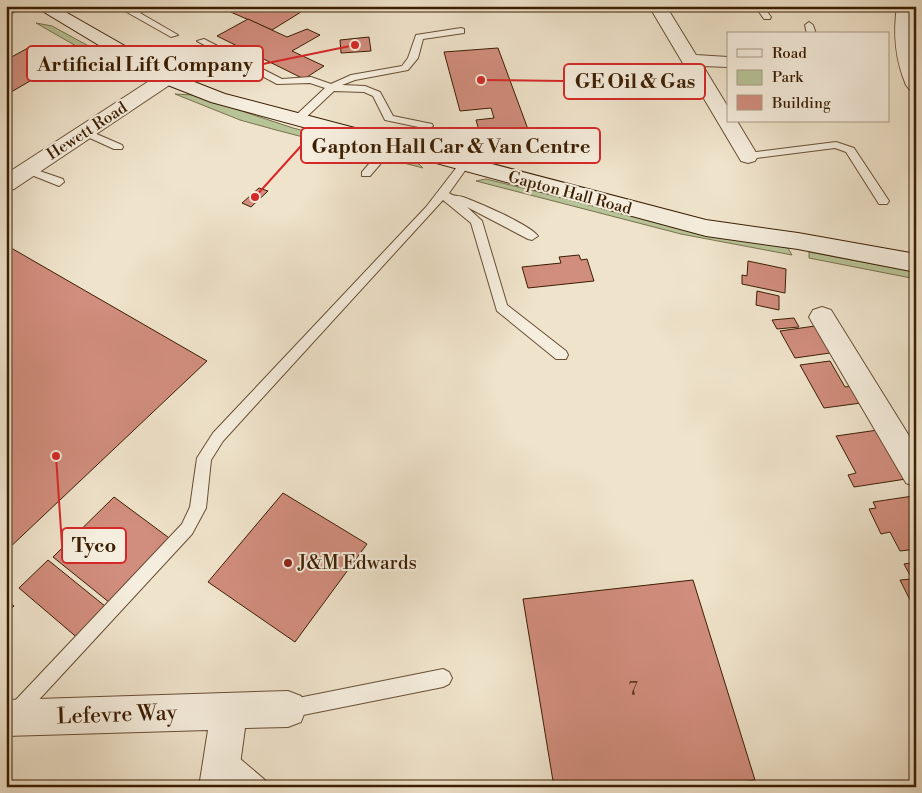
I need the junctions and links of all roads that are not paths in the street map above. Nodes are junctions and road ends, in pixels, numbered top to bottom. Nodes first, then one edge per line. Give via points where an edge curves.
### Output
1 (21, 6) edge
2 (42, 6) edge
3 (120, 6) edge
4 (148, 6) edge
5 (657, 6) edge
6 (759, 6) edge
7 (906, 6) edge
8 (6, 13) edge
9 (133, 13) junction
10 (767, 18) dead end
11 (461, 31) dead end
12 (174, 35) dead end
13 (200, 41) dead end
14 (690, 60) junction
15 (727, 62) edge
16 (890, 72) edge
17 (167, 78) junction
18 (912, 78) edge
19 (333, 88) junction
20 (297, 120) junction
21 (727, 121) edge
22 (727, 122) edge
23 (428, 126) dead end
24 (85, 132) junction
25 (391, 145) junction
26 (118, 147) dead end
27 (748, 156) joint
28 (464, 165) junction
29 (28, 170) junction
30 (366, 174) dead end
31 (58, 182) dead end
32 (6, 184) edge
33 (442, 194) junction
34 (883, 201) dead end
35 (532, 236) dead end
36 (916, 263) edge
37 (822, 317) dead end
38 (561, 355) dead end
39 (916, 474) edge
40 (443, 678) dead end
41 (288, 709) joint
42 (229, 711) junction
43 (8, 718) edge
44 (220, 772) edge
45 (258, 787) edge

1 - 8 lane
2 - 17 street, Gapton Hall Road
3 - 9 lane
4 - 9 lane
5 - 14 street
6 - 10 lane
7 - 18 street via 903,45
9 - 12 lane
11 - 19 lane via 419,37 414,56 404,68 347,79
13 - 19 lane via 280,82 311,80
14 - 15 street
14 - 21 street
16 - 18 street
17 - 20 street, Gapton Hall Road via 218,98
17 - 24 street, Hewett Road
19 - 20 lane
19 - 23 lane via 364,89 377,94 389,118
20 - 25 street, Gapton Hall Road
22 - 27 street
24 - 26 lane
24 - 29 street, Hewett Road
25 - 28 street, Gapton Hall Road
25 - 30 lane
27 - 34 lane via 844,146 850,150
28 - 33 lane
28 - 36 street, Gapton Hall Road via 706,228
29 - 31 lane
29 - 32 street, Hewett Road
33 - 35 lane via 488,212
33 - 38 lane via 476,221 501,308
33 - 43 lane via 218,436 204,458 198,508 187,529
37 - 39 street
40 - 41 lane
41 - 42 street, Lefevre Way
42 - 43 street, Lefevre Way
42 - 44 street
44 - 45 lane

